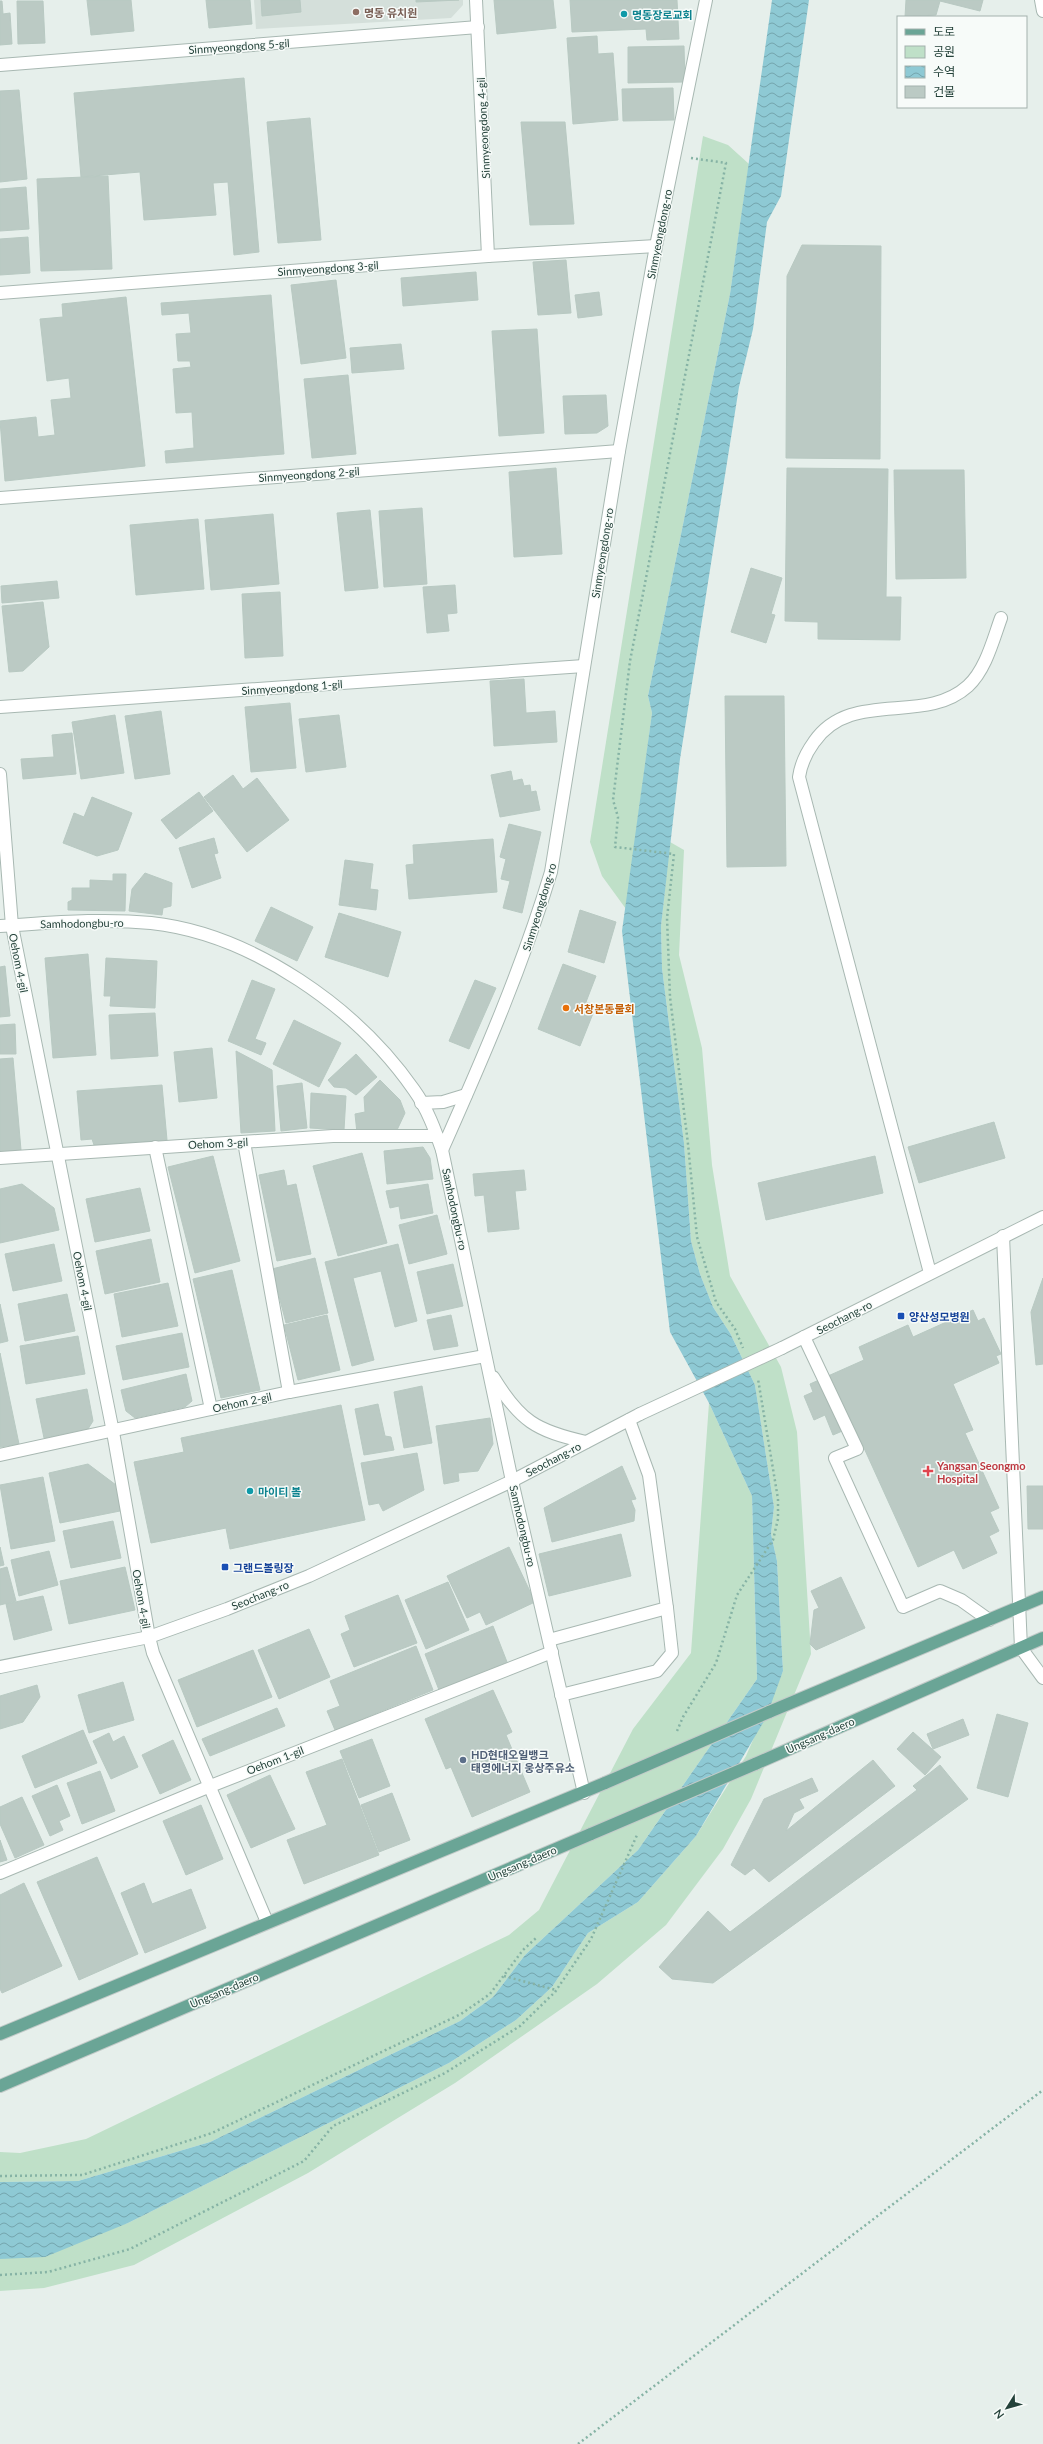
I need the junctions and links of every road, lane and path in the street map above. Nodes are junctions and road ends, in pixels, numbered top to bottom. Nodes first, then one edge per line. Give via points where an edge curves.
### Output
1 (476, 0) edge
2 (706, 0) edge
3 (1040, 0) edge
4 (1043, 11) edge
5 (478, 28) junction
6 (0, 65) edge
7 (674, 156) junction
8 (656, 246) junction
9 (488, 256) junction
10 (0, 293) edge
11 (619, 451) junction
12 (0, 498) edge
13 (1001, 618) dead end
14 (584, 666) junction
15 (0, 707) edge
16 (0, 774) edge
17 (6, 926) edge
18 (466, 1095) junction
19 (421, 1103) junction
20 (437, 1136) junction
21 (244, 1142) junction
22 (155, 1147) junction
23 (442, 1150) junction
24 (58, 1155) junction
25 (0, 1158) edge
26 (1043, 1217) edge
27 (1003, 1236) junction
28 (930, 1273) junction
29 (804, 1337) junction
30 (745, 1350) dead end
31 (485, 1356) junction
32 (488, 1369) junction
33 (757, 1378) dead end
34 (289, 1392) junction
35 (211, 1409) junction
36 (629, 1420) junction
37 (113, 1432) junction
38 (586, 1442) junction
39 (0, 1455) edge
40 (512, 1481) junction
41 (1043, 1597) edge
42 (667, 1608) junction
43 (1020, 1608) junction
44 (990, 1620) junction
45 (149, 1637) junction
46 (1043, 1638) edge
47 (550, 1640) junction
48 (1021, 1648) junction
49 (552, 1652) junction
50 (0, 1667) edge
51 (1043, 1678) edge
52 (562, 1695) junction
53 (674, 1738) dead end
54 (208, 1787) junction
55 (584, 1793) junction
56 (639, 1830) dead end
57 (0, 1873) edge
58 (267, 1922) junction
59 (536, 1938) dead end
60 (504, 1976) junction
61 (556, 1990) junction
62 (0, 2034) edge
63 (0, 2086) edge
64 (1043, 2090) edge
65 (0, 2176) edge
66 (0, 2275) edge
67 (578, 2444) edge

1 - 5 street, Sinmyeongdong 4-gil
2 - 7 street, Sinmyeongdong-ro
3 - 4 street
5 - 6 street, Sinmyeongdong 5-gil
5 - 9 street, Sinmyeongdong 4-gil
7 - 8 street, Sinmyeongdong-ro
7 - 30 path via 726,163 630,661 613,800 618,817 615,847 674,854 667,918 670,997 697,1237 716,1302 735,1329
8 - 9 street, Sinmyeongdong 3-gil
8 - 11 street, Sinmyeongdong-ro
9 - 10 street, Sinmyeongdong 3-gil
11 - 12 street, Sinmyeongdong 2-gil
11 - 14 street, Sinmyeongdong-ro
13 - 28 street via 979,671 968,686 951,697 930,704 850,714 834,721 820,732 800,764 799,777
14 - 15 street, Sinmyeongdong 1-gil
14 - 18 street, Sinmyeongdong-ro via 551,872 530,941 498,1025
16 - 17 street, Oehom 4-gil
17 - 19 street, Samhodongbu-ro via 102,921 151,923 197,932 241,949 312,989 351,1020 386,1056
17 - 24 street, Oehom 4-gil
18 - 19 street via 443,1102
18 - 23 street, Sinmyeongdong-ro
19 - 20 street, Samhodongbu-ro
20 - 21 street, Oehom 3-gil via 333,1136
20 - 23 street, Samhodongbu-ro
21 - 22 street, Oehom 3-gil
21 - 34 street
22 - 24 street, Oehom 3-gil
22 - 35 street
23 - 31 street, Samhodongbu-ro
24 - 25 street, Oehom 3-gil
24 - 37 street, Oehom 4-gil
26 - 27 street, Seochang-ro
27 - 28 street, Seochang-ro
27 - 43 street
28 - 29 street, Seochang-ro
29 - 36 street, Seochang-ro, bridge
29 - 44 street via 857,1449 835,1458 903,1607 940,1591 961,1600
31 - 32 street, Samhodongbu-ro
31 - 34 street, Oehom 2-gil
32 - 38 street via 516,1410 532,1425 554,1435
32 - 40 street, Samhodongbu-ro
33 - 53 path via 761,1385 778,1499 778,1519 773,1540 737,1595 716,1663 683,1717
34 - 35 street, Oehom 2-gil
35 - 37 street, Oehom 2-gil
36 - 38 street, Seochang-ro
36 - 42 street via 649,1475
37 - 39 street, Oehom 2-gil
37 - 45 street, Oehom 4-gil
38 - 40 street, Seochang-ro
40 - 45 street, Seochang-ro via 309,1576
40 - 47 street, Samhodongbu-ro
41 - 43 main road
42 - 47 street
42 - 52 street via 672,1653 657,1671
43 - 44 main road
43 - 48 street
44 - 55 main road, bridge
45 - 50 street, Seochang-ro
45 - 54 street, Oehom 4-gil via 153,1653
46 - 48 main road, Ungsang-daero
47 - 49 street, Samhodongbu-ro
48 - 51 street
48 - 63 main road, Ungsang-daero, bridge
49 - 52 street, Samhodongbu-ro
49 - 54 street, Oehom 1-gil
52 - 55 street, Samhodongbu-ro
54 - 57 street, Oehom 1-gil
54 - 58 street, Oehom 4-gil
55 - 58 main road
56 - 61 path via 591,1939
58 - 62 main road
59 - 60 path via 523,1950
60 - 61 path
60 - 65 path via 490,1994 461,2014 212,2133 82,2175
61 - 66 path via 520,2026 445,2073 332,2126 304,2161 130,2249 48,2272
64 - 67 path

